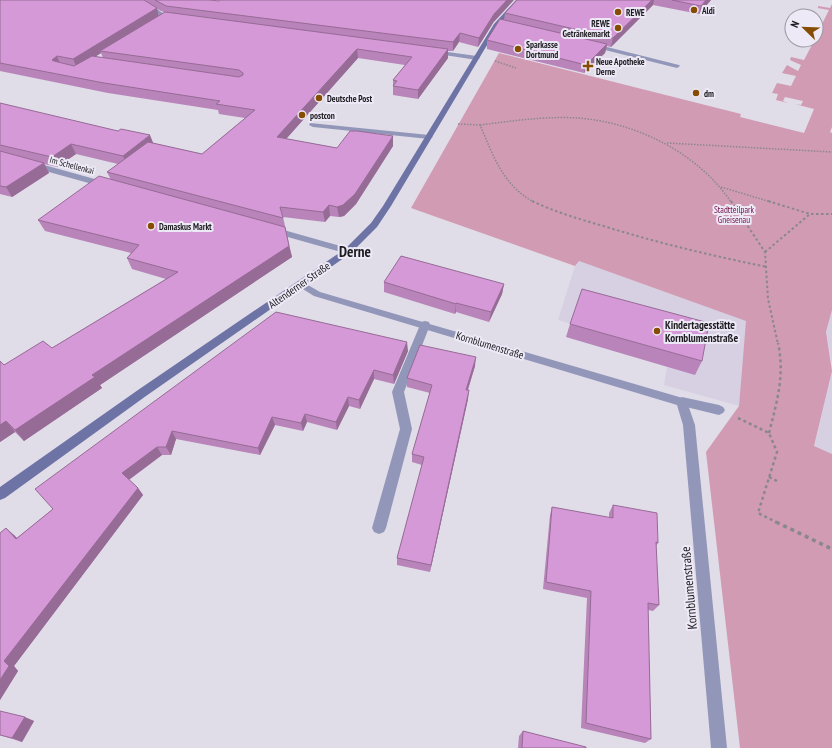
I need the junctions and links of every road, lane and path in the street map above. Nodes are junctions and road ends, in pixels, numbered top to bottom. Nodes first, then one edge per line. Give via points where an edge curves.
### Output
1 (127, 0) edge
2 (519, 0) edge
3 (166, 17) junction
4 (182, 19) edge
5 (159, 21) edge
6 (581, 43) edge
7 (424, 51) edge
8 (477, 58) junction
9 (492, 59) dead end
10 (678, 66) dead end
11 (516, 68) dead end
12 (438, 122) junction
13 (313, 125) dead end
14 (480, 125) junction
15 (429, 137) junction
16 (666, 143) junction
17 (832, 152) edge
18 (28, 164) edge
19 (721, 187) junction
20 (118, 188) edge
21 (810, 214) junction
22 (832, 214) edge
23 (263, 227) edge
24 (348, 251) junction
25 (765, 252) junction
26 (766, 267) junction
27 (301, 284) junction
28 (424, 325) junction
29 (682, 402) junction
30 (719, 410) joint
31 (769, 433) junction
32 (769, 477) junction
33 (777, 481) dead end
34 (0, 494) edge
35 (379, 528) dead end
36 (832, 549) edge
37 (719, 748) edge

1 - 3 street via 149,6
2 - 8 main road, Altenderner Straße via 510,8
3 - 4 street
3 - 5 street
6 - 10 street
7 - 8 street
8 - 12 main road, Altenderner Straße
9 - 11 path
12 - 14 path
12 - 15 main road, Altenderner Straße
13 - 15 street
14 - 16 path via 534,119 577,118 615,124
14 - 26 path via 499,169 513,188 526,198 571,217 657,243
15 - 24 main road, Altenderner Straße via 374,225
16 - 17 path
16 - 19 path
18 - 20 street, Im Schellenkai
19 - 21 path
19 - 25 path
21 - 22 path
21 - 25 path
23 - 24 street
24 - 27 main road, Altenderner Straße
25 - 26 path
26 - 31 path via 768,299 780,354 780,390
27 - 28 street, Kornblumenstraße via 317,294
27 - 34 main road, Altenderner Straße
28 - 29 street, Kornblumenstraße
28 - 35 street via 398,392 406,429
29 - 30 street, Kornblumenstraße
29 - 37 street, Kornblumenstraße via 689,425
30 - 31 path
31 - 32 path via 777,452
32 - 33 path
32 - 36 path via 758,513

